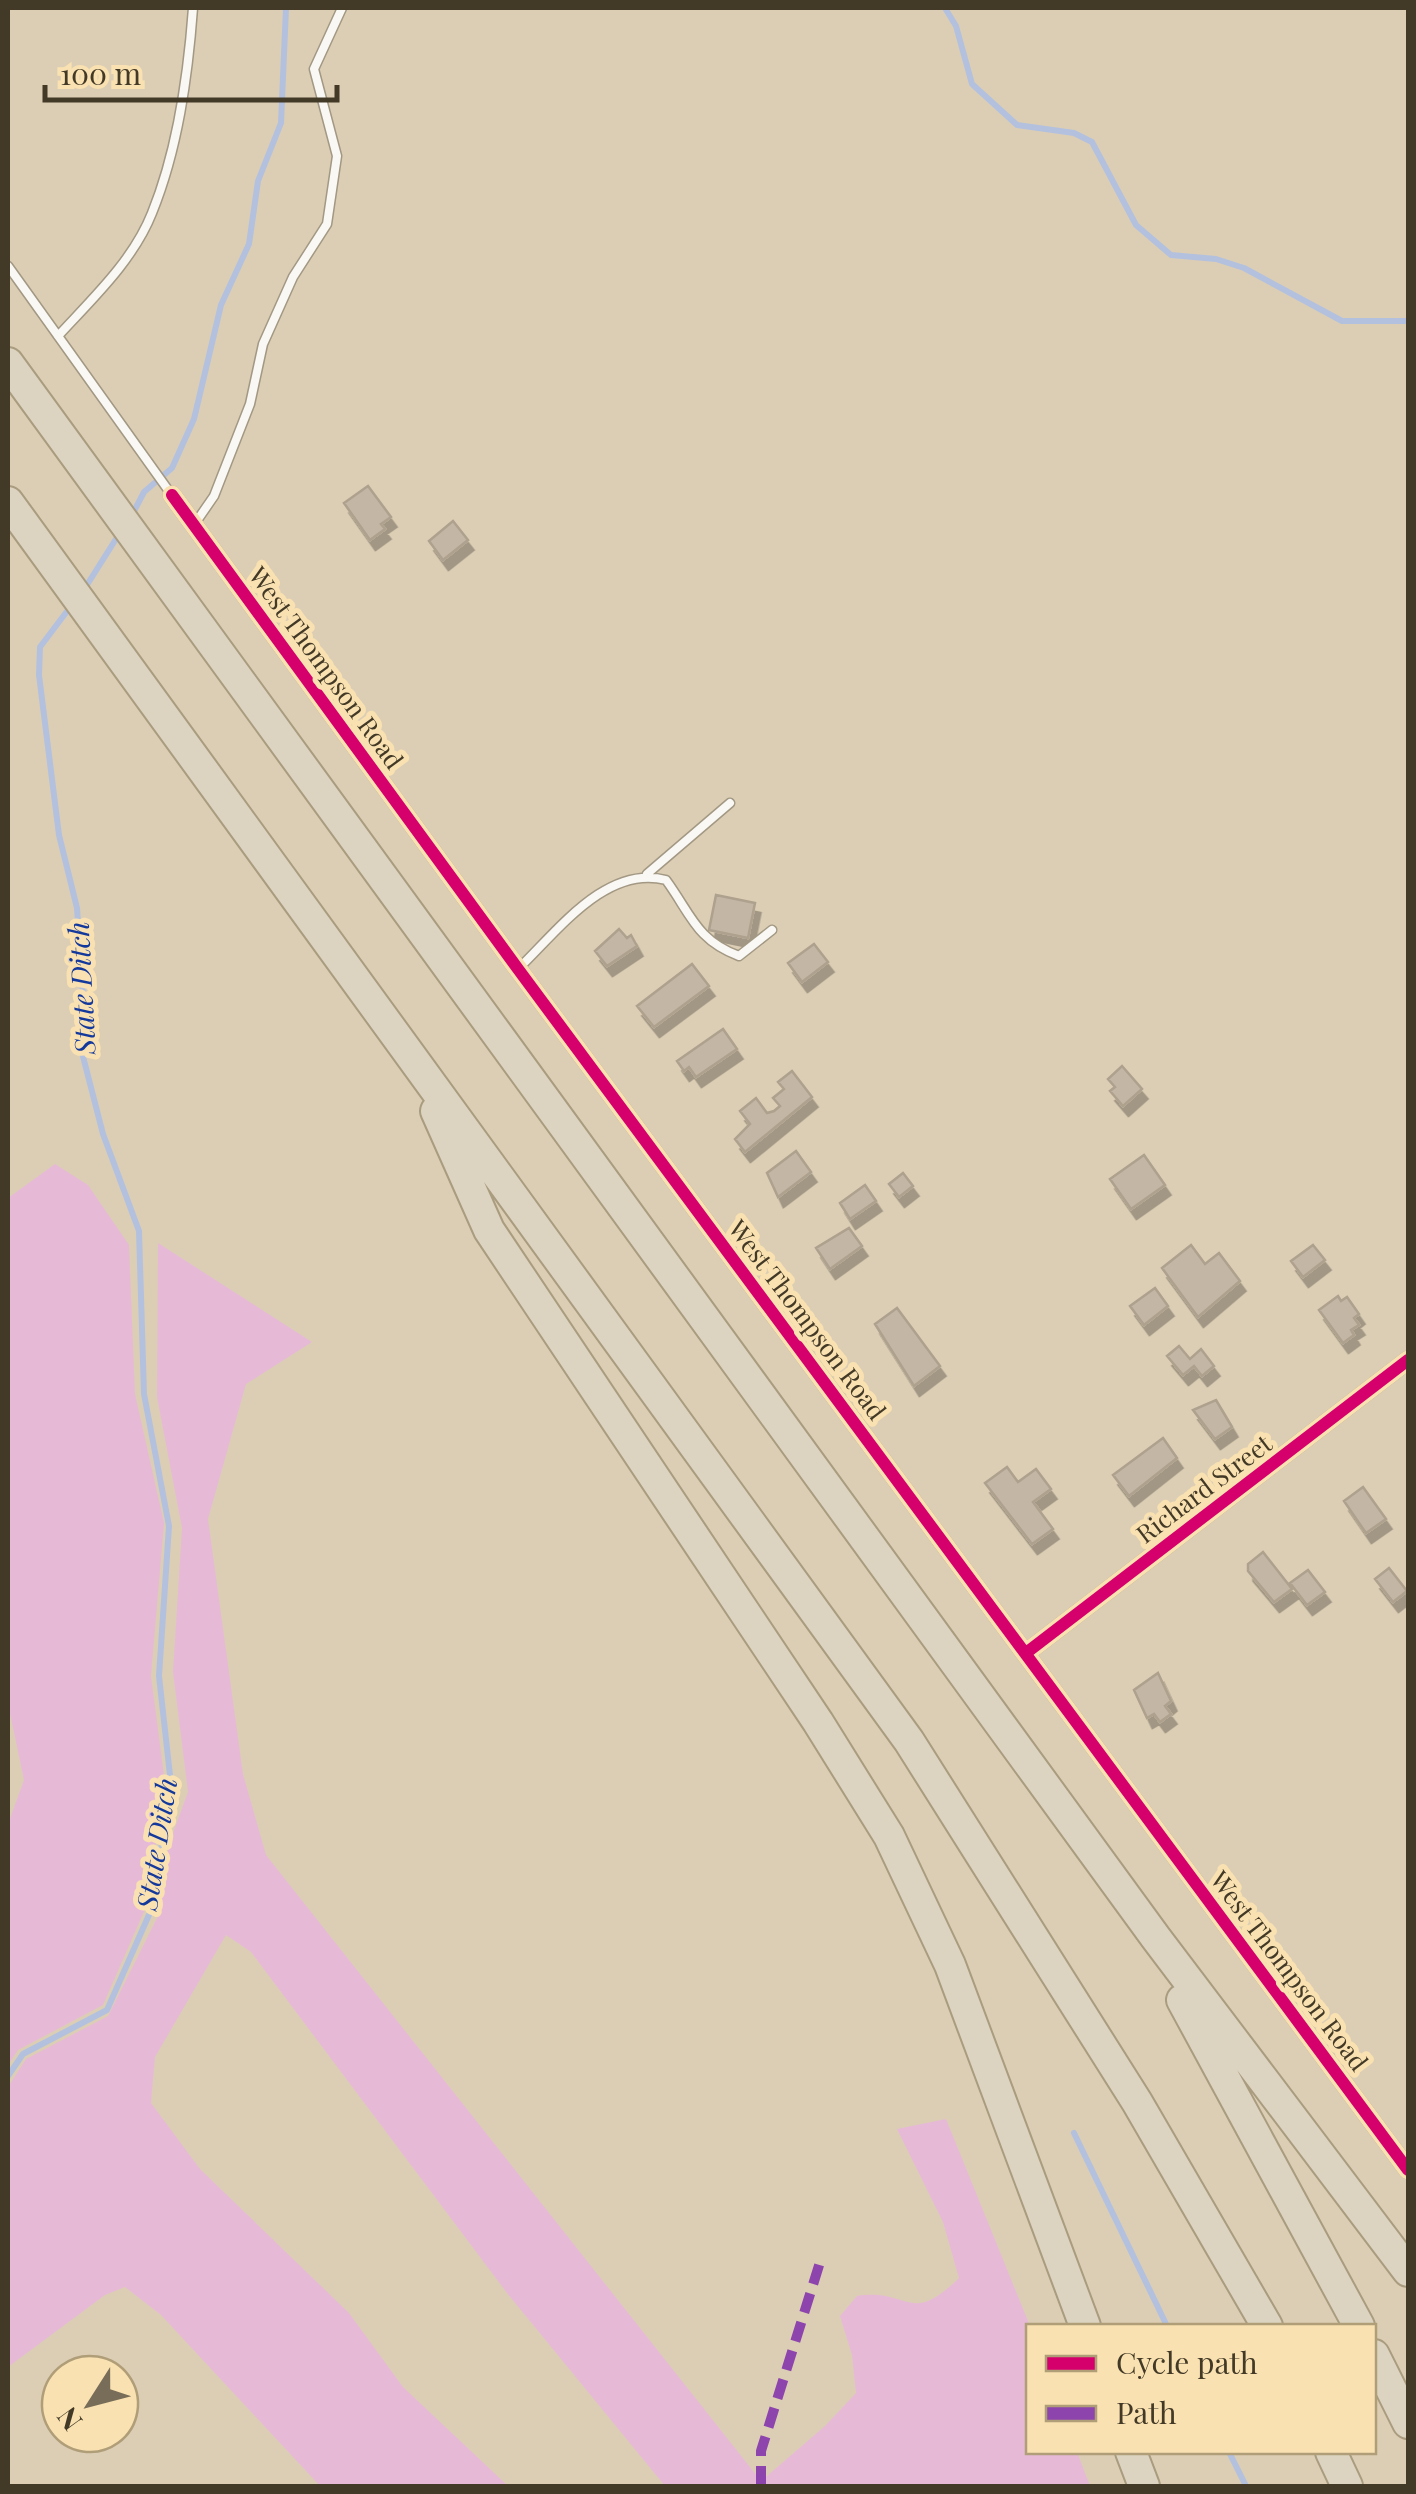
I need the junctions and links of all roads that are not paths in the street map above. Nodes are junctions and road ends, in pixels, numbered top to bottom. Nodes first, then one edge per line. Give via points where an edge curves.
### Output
1 (192, 8) edge
2 (342, 8) edge
3 (8, 266) edge
4 (58, 336) junction
5 (8, 363) edge
6 (172, 496) joint
7 (8, 502) edge
8 (194, 526) junction
9 (730, 802) dead end
10 (647, 874) junction
11 (772, 930) dead end
12 (518, 970) junction
13 (408, 1049) junction
14 (1408, 1360) edge
15 (1026, 1653) junction
16 (1156, 1938) junction
17 (1408, 2170) edge
18 (1408, 2271) edge
19 (1084, 2324) edge
20 (1266, 2324) edge
21 (1359, 2324) edge
22 (1376, 2359) edge
23 (1408, 2423) edge
24 (1132, 2454) edge
25 (1332, 2454) edge
26 (1144, 2486) edge
27 (1347, 2486) edge

1 - 4 lane via 188,82 152,214 114,276
2 - 8 lane via 314,68 337,156 327,224 263,344 250,404 214,496
3 - 4 lane
4 - 6 lane
5 - 16 highway
6 - 8 street, West Thompson Road
7 - 13 highway
8 - 12 street, West Thompson Road
9 - 10 lane
10 - 11 lane via 666,880 702,936 718,948 740,956
10 - 12 lane via 625,878 596,896
12 - 15 street, West Thompson Road
13 - 19 highway via 489,1230 889,1836 956,1981
13 - 20 highway via 909,1741 1137,2102
14 - 15 street, Richard Street
15 - 17 street, West Thompson Road
16 - 18 highway
16 - 21 highway via 1172,1981
22 - 23 highway
24 - 26 highway
25 - 27 highway

